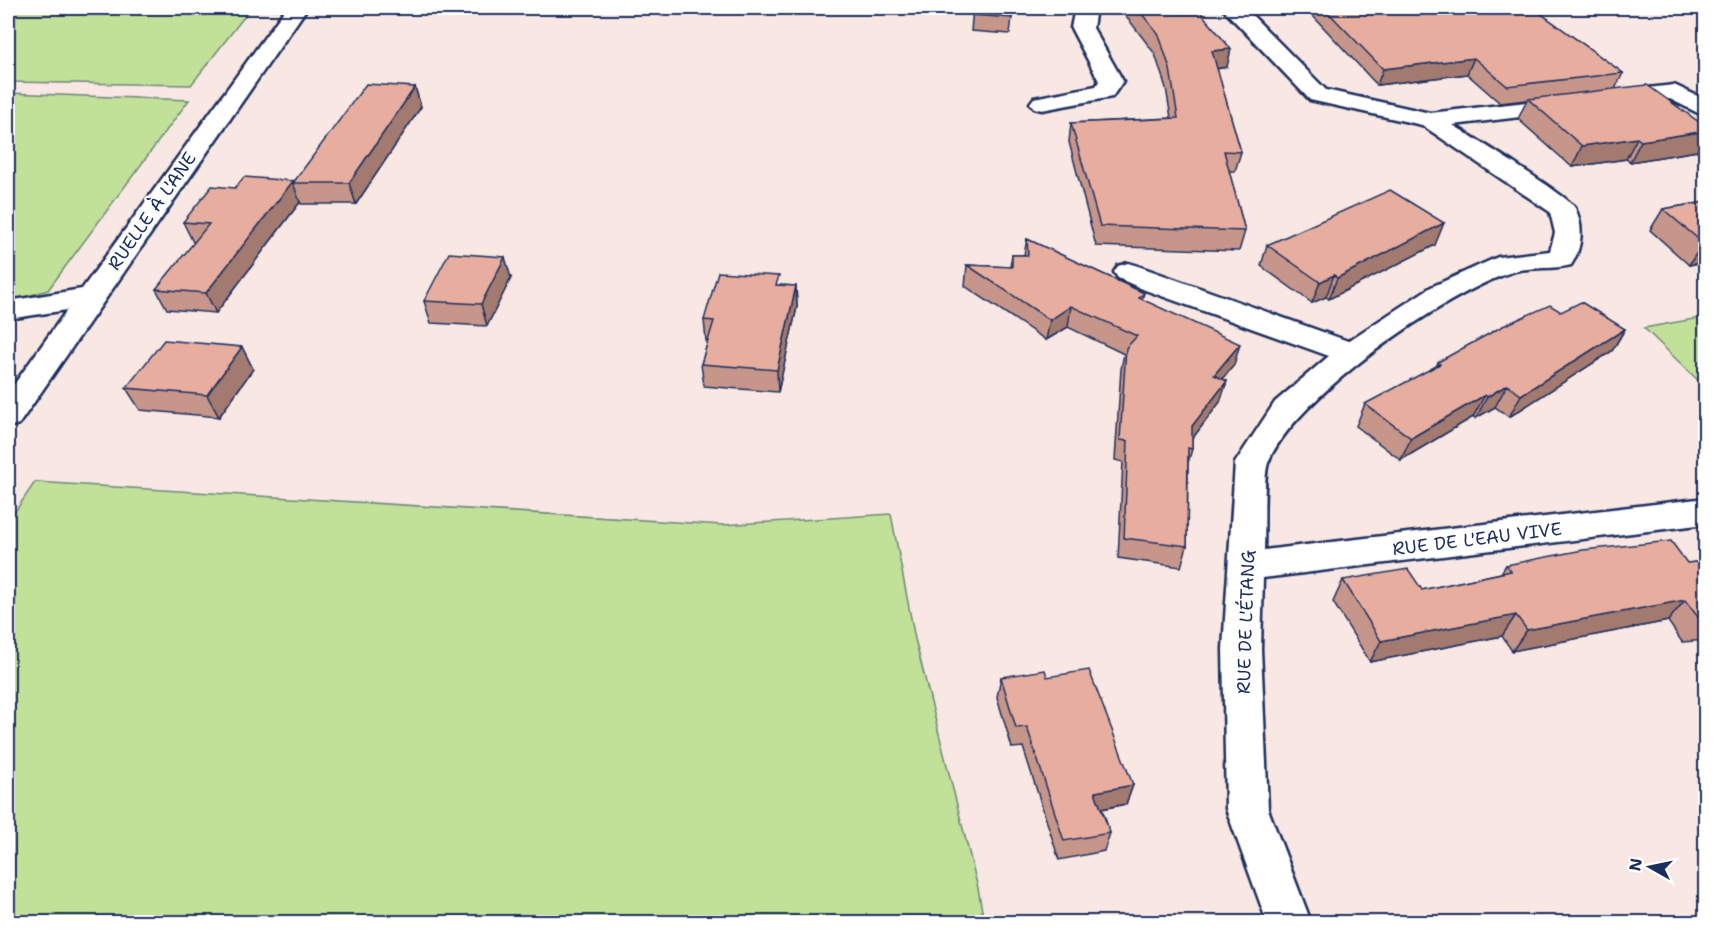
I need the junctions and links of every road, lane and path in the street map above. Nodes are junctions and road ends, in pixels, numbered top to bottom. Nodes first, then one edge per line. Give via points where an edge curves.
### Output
1 (296, 8) edge
2 (1085, 8) edge
3 (1233, 8) edge
4 (1042, 103) dead end
5 (1706, 110) edge
6 (1430, 120) junction
7 (1128, 272) dead end
8 (92, 297) junction
9 (8, 310) edge
10 (1351, 353) junction
11 (8, 416) edge
12 (1706, 511) edge
13 (1248, 566) junction
14 (1289, 922) edge

1 - 8 street, RUELLE À L'ANE
2 - 4 street via 1082,28 1111,81 1104,92
3 - 6 street, RUE DE L'ÉTANG via 1318,95
5 - 6 street, RUE DE L'ÉTANG via 1674,93
6 - 10 street, RUE DE L'ÉTANG via 1562,208 1569,233 1561,259 1508,263 1441,293
7 - 10 street via 1163,288
8 - 9 street
8 - 11 street, RUELLE À L'ANE
10 - 13 street, RUE DE L'ÉTANG via 1286,410 1251,463
12 - 13 street, RUE DE L'EAU VIVE
13 - 14 street, RUE DE L'ÉTANG via 1242,648 1247,809

